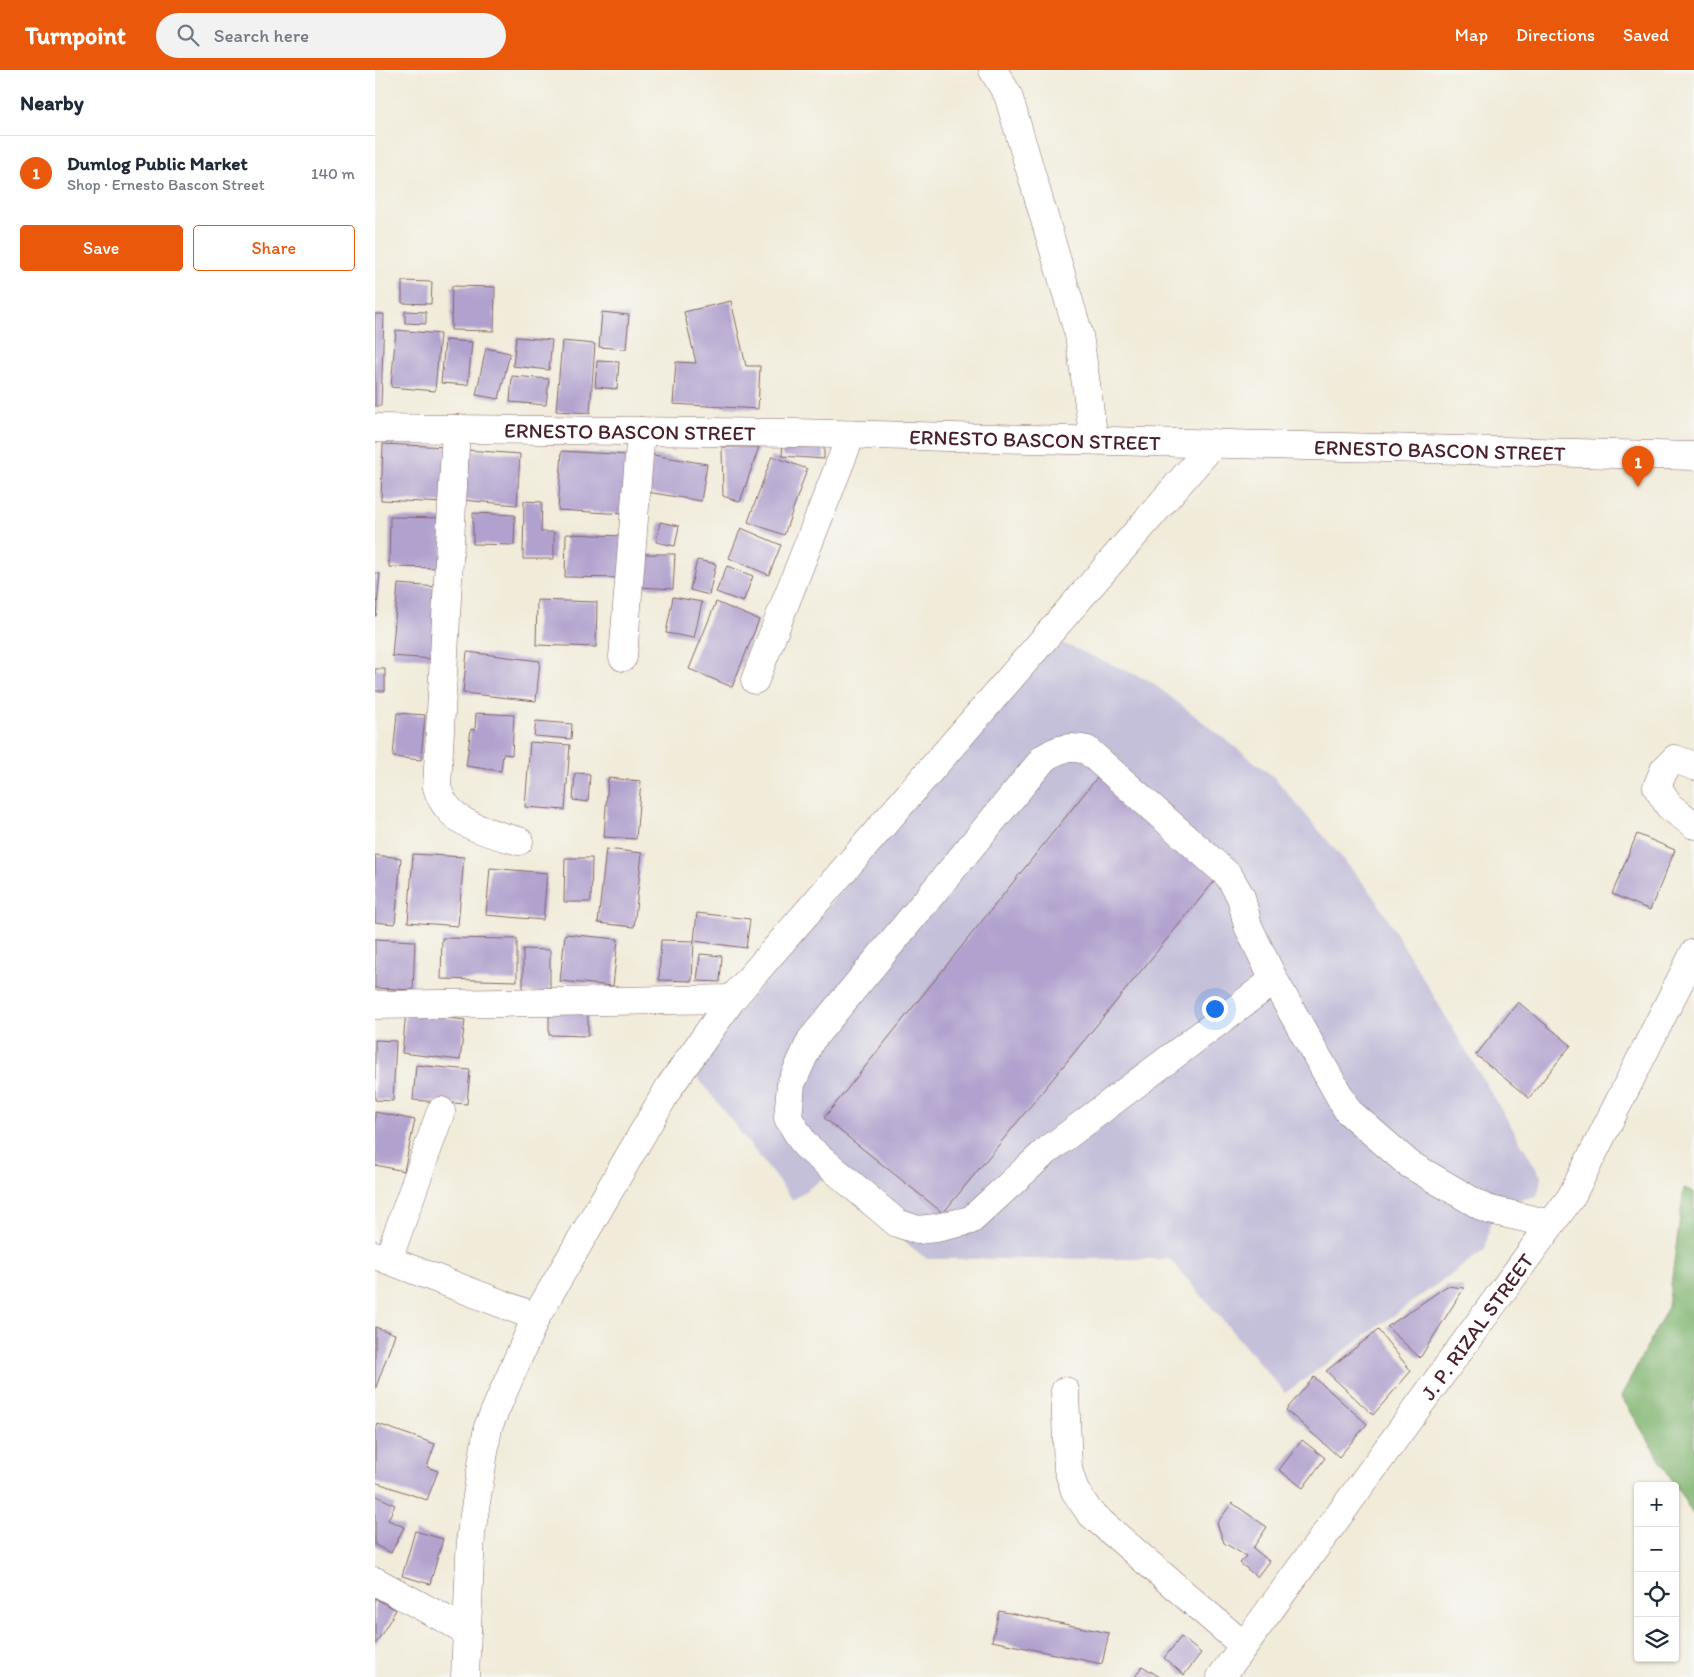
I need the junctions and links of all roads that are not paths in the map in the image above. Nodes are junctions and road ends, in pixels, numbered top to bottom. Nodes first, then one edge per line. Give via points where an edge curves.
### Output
1 (993, 70) edge
2 (375, 428) edge
3 (456, 429) junction
4 (641, 431) junction
5 (851, 435) junction
6 (1094, 440) junction
7 (1214, 443) junction
8 (1694, 456) edge
9 (623, 657) dead end
10 (755, 680) dead end
11 (1694, 766) edge
12 (1694, 825) edge
13 (519, 841) dead end
14 (1694, 953) edge
15 (1274, 980) junction
16 (732, 999) junction
17 (375, 1006) edge
18 (441, 1111) dead end
19 (1551, 1224) junction
20 (381, 1257) edge
21 (536, 1317) junction
22 (1065, 1391) dead end
23 (375, 1581) edge
24 (467, 1631) junction
25 (1243, 1645) junction
26 (465, 1677) edge
27 (1221, 1677) edge

1 - 6 street via 1009,95 1079,334
2 - 3 street, ERNESTO BASCON STREET
3 - 4 street, ERNESTO BASCON STREET
3 - 13 street via 437,787 448,810 461,820 476,829
4 - 5 street, ERNESTO BASCON STREET
4 - 9 street
5 - 6 street, ERNESTO BASCON STREET
5 - 10 street
6 - 7 street, ERNESTO BASCON STREET
7 - 8 street, ERNESTO BASCON STREET
7 - 16 street
11 - 12 street via 1675,759 1664,770 1657,786 1669,806
14 - 19 street, J. P. RIZAL STREET via 1571,1197
15 - 15 street via 1044,1153 971,1220 918,1230 897,1223 805,1145 788,1118 791,1084 811,1040 1044,758 1058,749 1087,750 1229,876 1241,897 1248,926
15 - 19 street via 1348,1111 1409,1164 1486,1210
16 - 17 street
16 - 21 street via 670,1086
18 - 20 street
19 - 25 street, J. P. RIZAL STREET
20 - 21 street
21 - 24 street via 488,1427 471,1534
22 - 25 street via 1068,1469 1075,1491 1090,1513
23 - 24 street
24 - 26 street
25 - 27 street, J. P. RIZAL STREET

